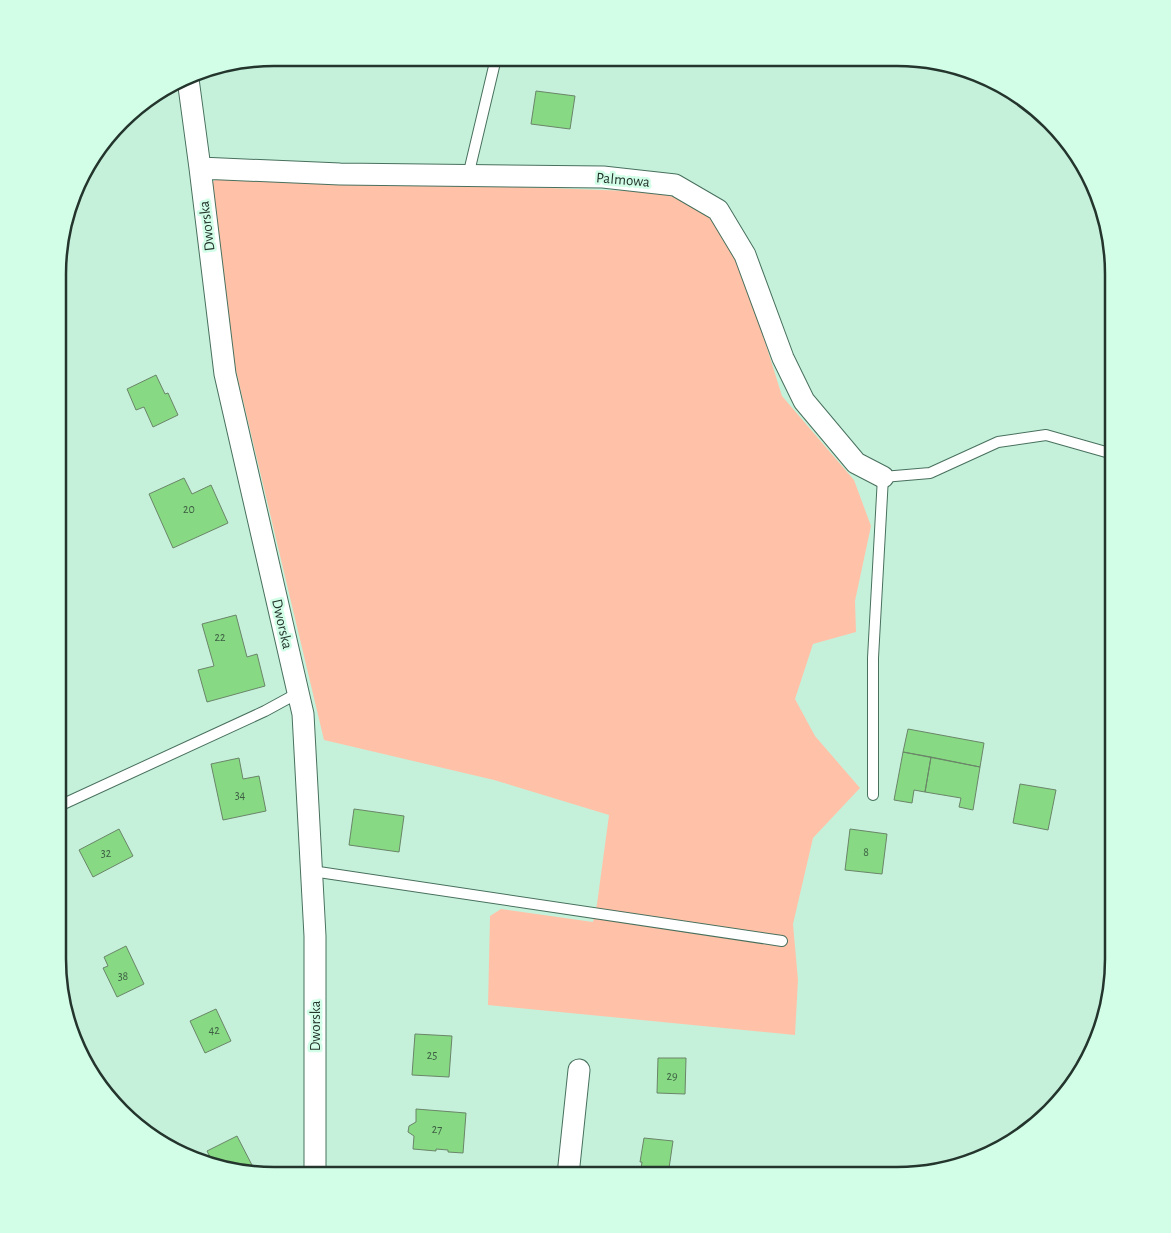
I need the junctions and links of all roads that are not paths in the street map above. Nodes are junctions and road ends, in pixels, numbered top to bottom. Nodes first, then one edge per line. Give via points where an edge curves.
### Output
1 (494, 66) edge
2 (189, 85) edge
3 (200, 168) junction
4 (468, 176) junction
5 (1105, 452) edge
6 (883, 477) junction
7 (298, 692) junction
8 (873, 795) dead end
9 (66, 803) edge
10 (312, 871) junction
11 (782, 941) dead end
12 (580, 1070) dead end
13 (315, 1167) edge
14 (569, 1167) edge

1 - 4 lane
2 - 3 street, Dworska
3 - 4 street, Palmowa
3 - 7 street, Dworska via 225,374
4 - 6 street, Palmowa via 603,177 675,185 718,210 745,255 783,358 804,401 856,463
5 - 6 lane via 1046,435 998,442 930,473
6 - 8 lane via 873,658
7 - 9 lane via 265,711
7 - 10 street, Dworska via 303,714
10 - 11 lane
10 - 13 street, Dworska
12 - 14 street

